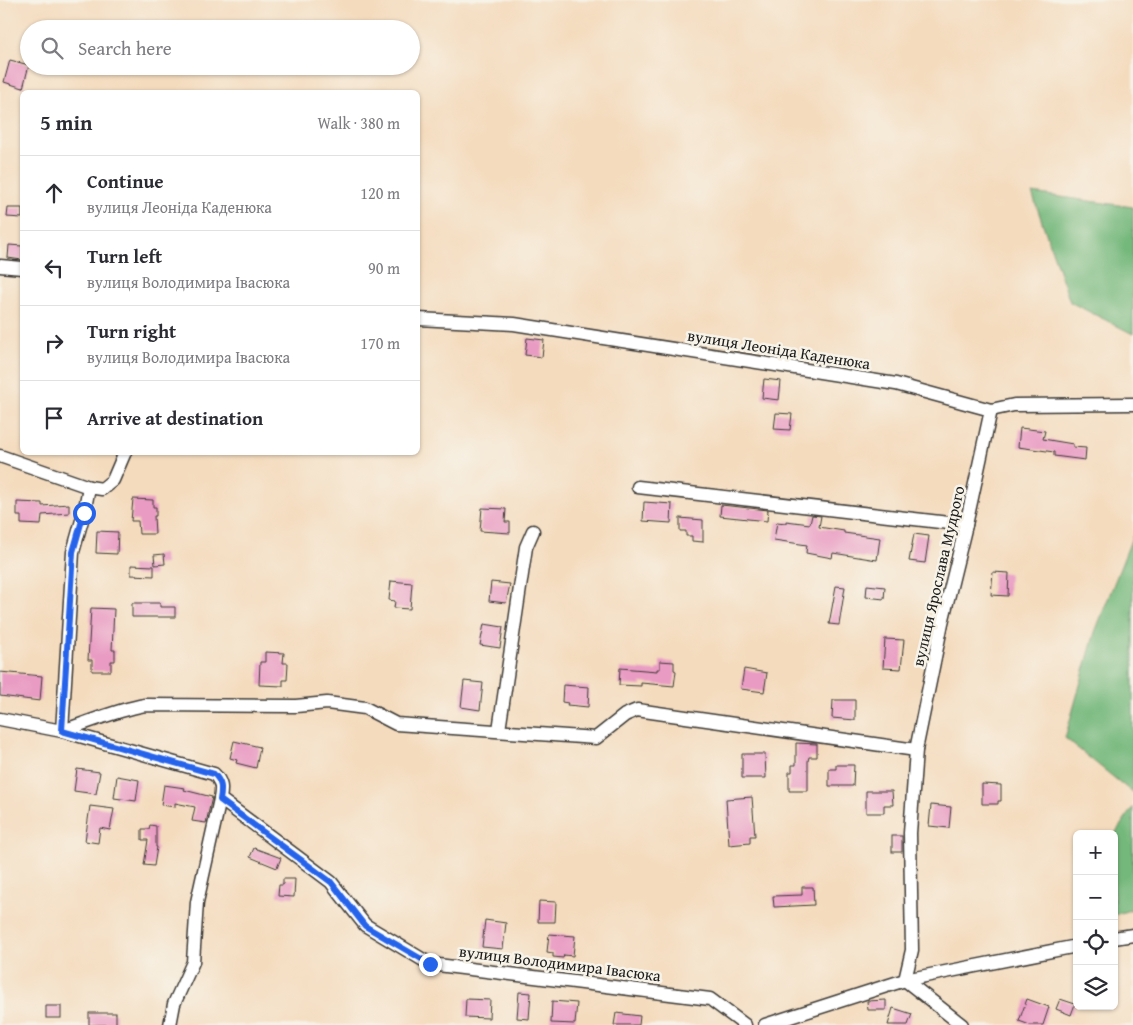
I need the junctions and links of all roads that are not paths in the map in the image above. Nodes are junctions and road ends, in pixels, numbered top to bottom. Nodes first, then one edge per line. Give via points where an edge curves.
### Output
1 (0, 266) edge
2 (20, 268) edge
3 (420, 319) edge
4 (1133, 404) edge
5 (991, 410) junction
6 (124, 455) edge
7 (0, 456) edge
8 (89, 486) junction
9 (638, 487) dead end
10 (966, 525) junction
11 (533, 531) dead end
12 (0, 719) edge
13 (499, 730) junction
14 (62, 731) junction
15 (916, 750) junction
16 (220, 800) junction
17 (1133, 934) edge
18 (1118, 937) edge
19 (1073, 947) edge
20 (905, 980) junction
21 (170, 1025) edge
22 (745, 1025) edge
23 (765, 1025) edge
24 (962, 1025) edge

1 - 2 street
3 - 5 street, вулиця Леоніда Каденюка via 514,324 886,382
4 - 5 street, вулиця Леоніда Каденюка via 1014,405
5 - 10 street, вулиця Ярослава Мудрого
6 - 8 street via 113,480 102,489
7 - 8 street
8 - 14 street via 73,552
9 - 10 street
10 - 15 street, вулиця Ярослава Мудрого
11 - 13 street via 526,547
12 - 14 street
13 - 14 street via 396,724 365,708 327,703 296,706 145,705 123,709
13 - 15 street via 596,738 625,715 637,710
14 - 16 street via 214,774 220,780
15 - 20 street, вулиця Ярослава Мудрого via 910,833 912,950
16 - 21 street via 196,902 193,962 174,1004
16 - 22 street, вулиця Володимира Івасюка via 331,882 365,926 430,964 710,999
17 - 18 street
19 - 20 street
20 - 23 street
20 - 24 street

